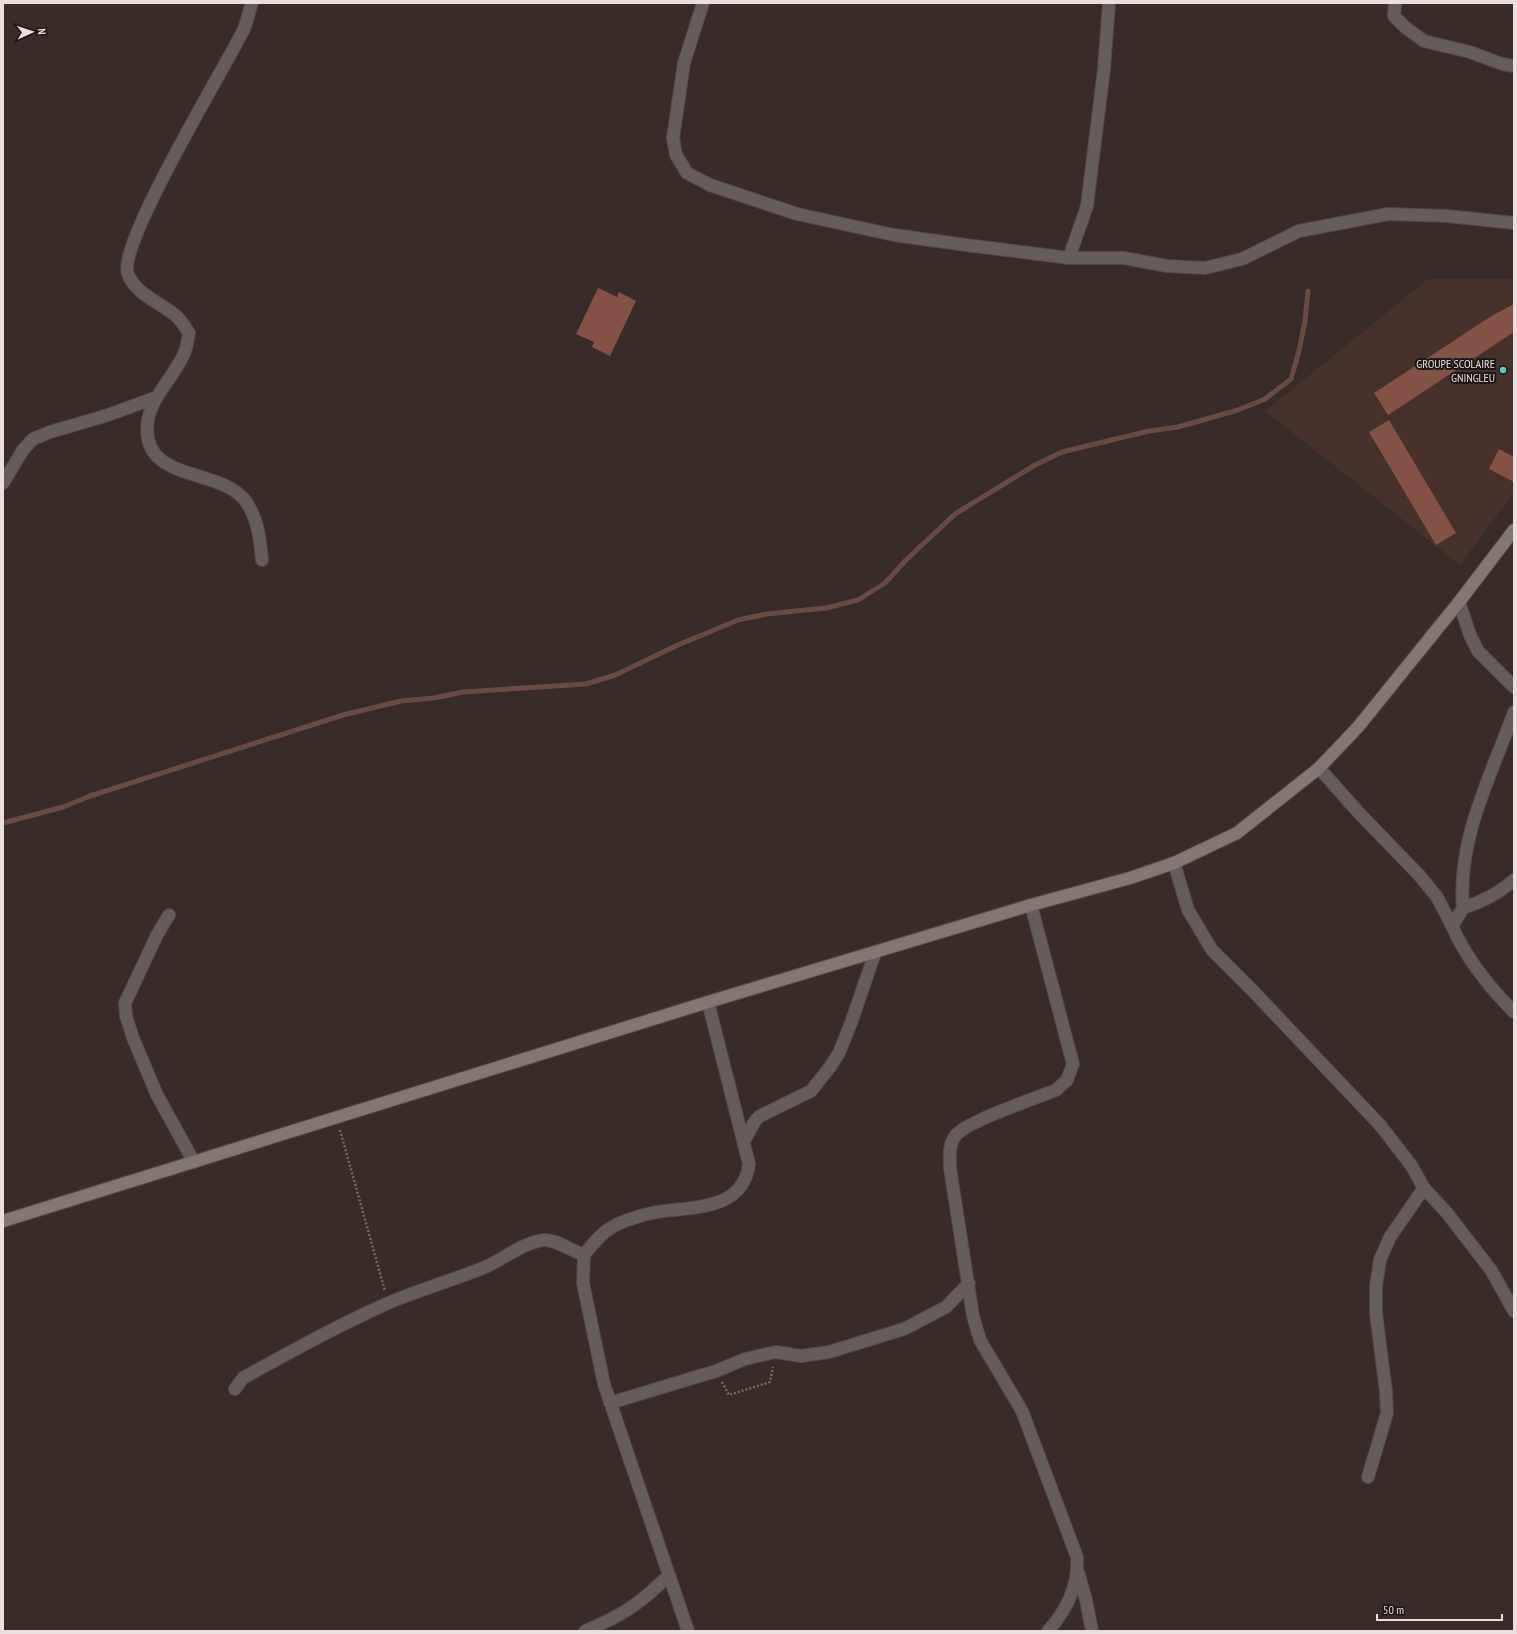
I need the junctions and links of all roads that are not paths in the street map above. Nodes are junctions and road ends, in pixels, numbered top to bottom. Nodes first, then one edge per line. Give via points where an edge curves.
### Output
1 (252, 3) edge
2 (703, 3) edge
3 (1109, 3) edge
4 (1395, 3) edge
5 (1514, 66) edge
6 (1514, 223) edge
7 (1069, 258) junction
8 (158, 397) junction
9 (3, 484) edge
10 (1514, 530) edge
11 (262, 560) dead end
12 (1459, 602) junction
13 (1514, 688) edge
14 (1514, 712) edge
15 (1319, 768) junction
16 (1174, 863) junction
17 (1514, 880) edge
18 (1032, 905) junction
19 (1463, 908) junction
20 (169, 915) dead end
21 (1452, 926) junction
22 (875, 953) junction
23 (708, 1002) junction
24 (1514, 1012) edge
25 (744, 1141) junction
26 (194, 1162) junction
27 (1424, 1188) junction
28 (3, 1221) edge
29 (584, 1254) junction
30 (969, 1283) junction
31 (1514, 1311) edge
32 (235, 1389) dead end
33 (610, 1403) junction
34 (1368, 1477) dead end
35 (1078, 1571) junction
36 (669, 1575) junction
37 (586, 1631) edge
38 (688, 1631) edge
39 (1048, 1631) edge
40 (1092, 1631) edge

1 - 8 street via 244,28 176,151 138,227 127,261 128,274 137,288 176,316 189,333 185,351
2 - 7 street via 684,63 673,138 676,155 687,173 710,185 796,214 894,235
3 - 7 street via 1104,69 1087,206
4 - 5 street via 1394,16 1424,41
6 - 7 street via 1447,216 1388,214 1299,231 1242,259 1205,268 1167,266 1124,258
8 - 9 street via 33,439 23,450
8 - 11 street via 148,419 147,436 153,453 172,468 229,487 244,499 259,530
10 - 12 street
12 - 13 street via 1478,651
12 - 15 street via 1358,727
14 - 19 street via 1480,797 1473,822 1463,870
15 - 16 street via 1237,833
15 - 21 street via 1419,875 1437,897
16 - 18 street
16 - 27 street via 1188,910 1212,950 1358,1100 1411,1165
17 - 19 street via 1488,898
18 - 22 street
18 - 30 street via 1074,1064 1067,1080 1056,1090 974,1124 956,1136 950,1148 950,1168
19 - 21 street
20 - 26 street via 125,1003 126,1016 157,1095
21 - 24 street via 1461,946 1495,993
22 - 23 street
22 - 25 street via 851,1023 839,1053 830,1067 811,1091 760,1116
23 - 25 street
23 - 26 street
25 - 29 street via 749,1164 748,1176 737,1190 722,1201 694,1209 653,1213 621,1223 603,1232
26 - 28 street
27 - 31 street via 1491,1270
27 - 34 street via 1390,1237 1380,1260 1376,1286 1376,1314 1387,1412
29 - 32 street via 556,1242 544,1240 523,1246 487,1266 388,1303 342,1324 243,1378
29 - 33 street via 583,1283
30 - 33 street via 946,1307 904,1328 829,1352 801,1356 776,1352 745,1359 716,1371
30 - 35 street via 973,1316 980,1340 1022,1411 1077,1557
33 - 36 street
35 - 39 street via 1063,1612
35 - 40 street
36 - 37 street via 630,1610
36 - 38 street

